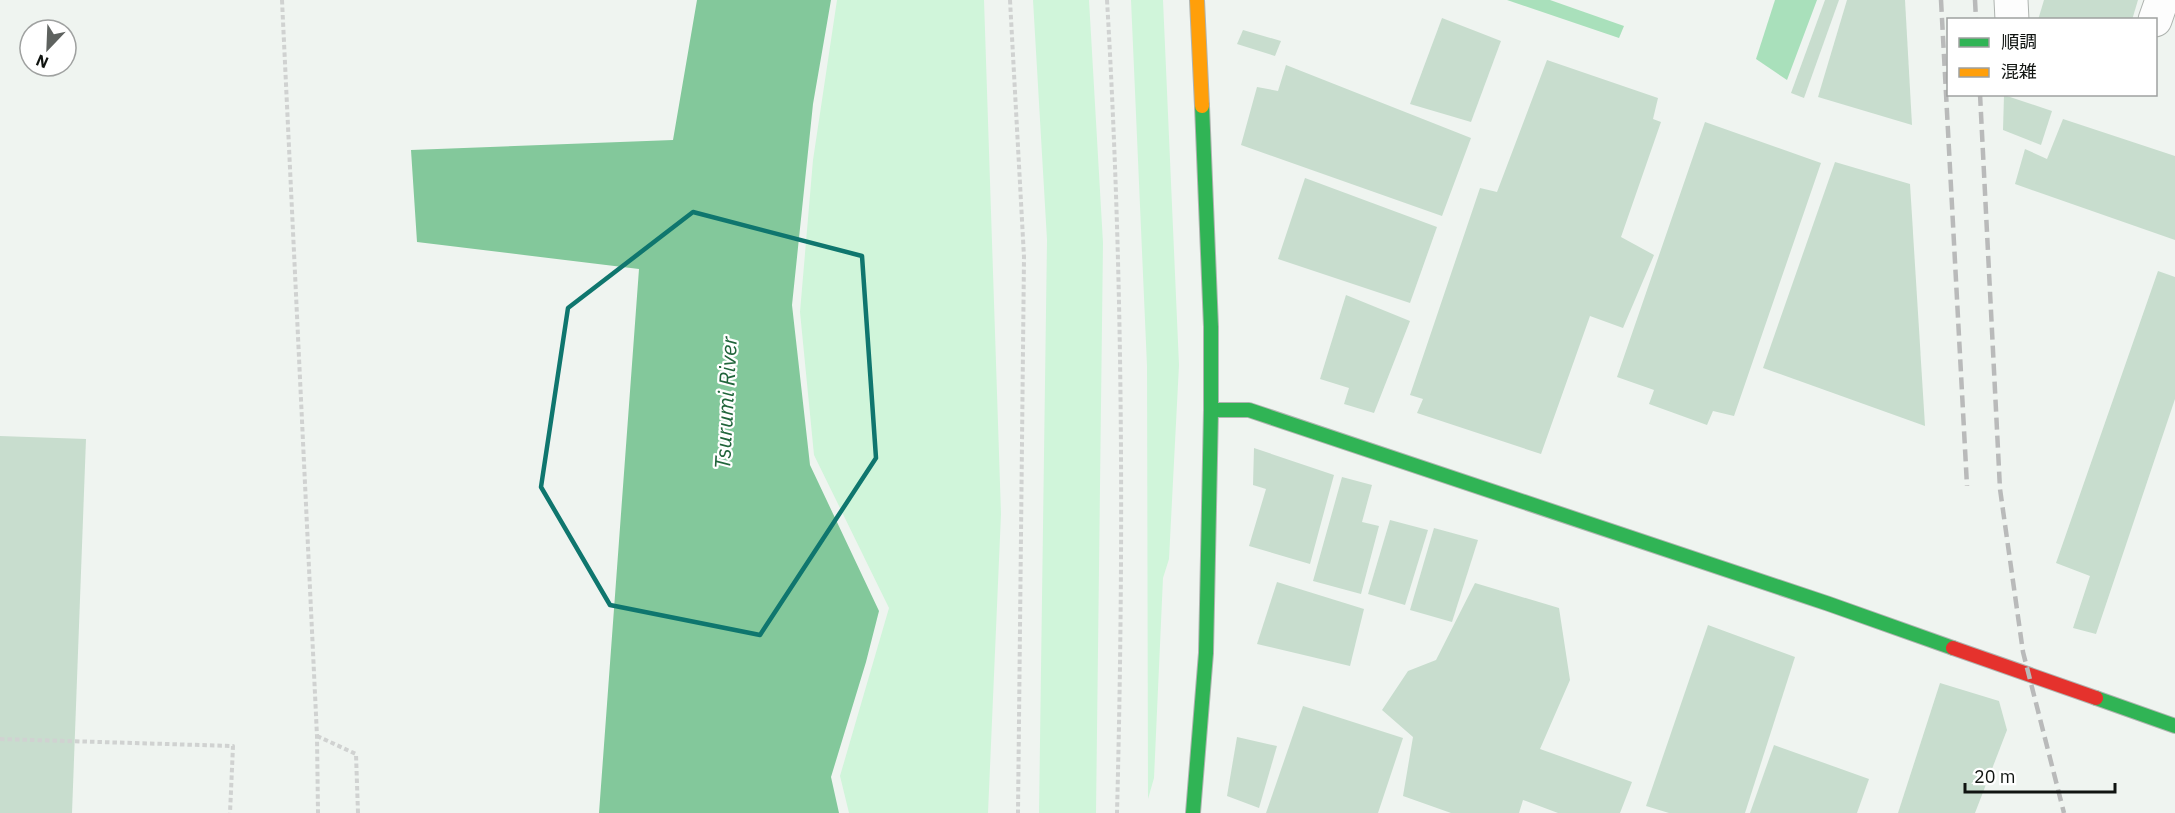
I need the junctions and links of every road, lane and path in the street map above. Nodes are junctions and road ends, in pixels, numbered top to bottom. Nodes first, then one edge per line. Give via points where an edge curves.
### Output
1 (282, 0) edge
2 (1010, 0) edge
3 (1107, 0) edge
4 (1197, 0) edge
5 (2011, 0) edge
6 (2162, 0) edge
7 (2012, 18) edge
8 (2156, 18) edge
9 (1211, 410) junction
10 (2175, 726) edge
11 (317, 736) junction
12 (0, 739) edge
13 (230, 813) edge
14 (318, 813) edge
15 (358, 813) edge
16 (1018, 813) edge
17 (1117, 813) edge
18 (1193, 813) edge

1 - 11 path
2 - 16 path via 1024,257
3 - 17 path via 1121,355
4 - 9 street
5 - 7 street
6 - 8 street
9 - 10 street via 1250,410 1829,604
9 - 18 street via 1206,653
11 - 14 path
11 - 15 path via 356,754
12 - 13 path via 233,746

